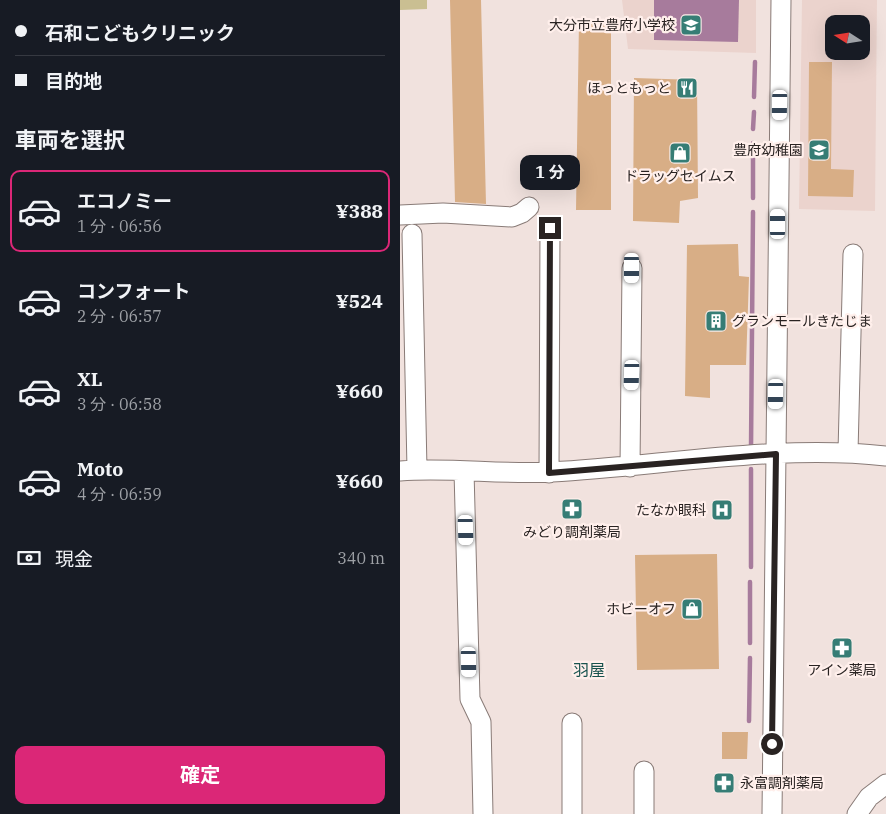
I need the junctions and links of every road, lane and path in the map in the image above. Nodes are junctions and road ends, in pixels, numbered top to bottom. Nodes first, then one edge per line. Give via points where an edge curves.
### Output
1 (781, 0) edge
2 (529, 207) dead end
3 (400, 215) edge
4 (550, 228) dead end
5 (412, 234) dead end
6 (853, 254) dead end
7 (632, 268) dead end
8 (848, 452) junction
9 (776, 454) junction
10 (886, 456) edge
11 (630, 467) junction
12 (409, 470) edge
13 (464, 472) junction
14 (549, 473) junction
15 (572, 723) dead end
16 (644, 771) dead end
17 (886, 784) edge
18 (483, 814) edge
19 (572, 814) edge
20 (644, 814) edge
21 (772, 814) edge
22 (857, 814) edge

1 - 9 street
2 - 3 street via 512,217 443,213
4 - 14 street
5 - 12 street
6 - 8 street
7 - 11 street
8 - 9 street
8 - 10 street
9 - 11 street
9 - 21 street
11 - 14 street
12 - 13 street
13 - 14 street
13 - 18 street via 470,699 481,722
15 - 19 street
16 - 20 street
17 - 22 street via 869,797

